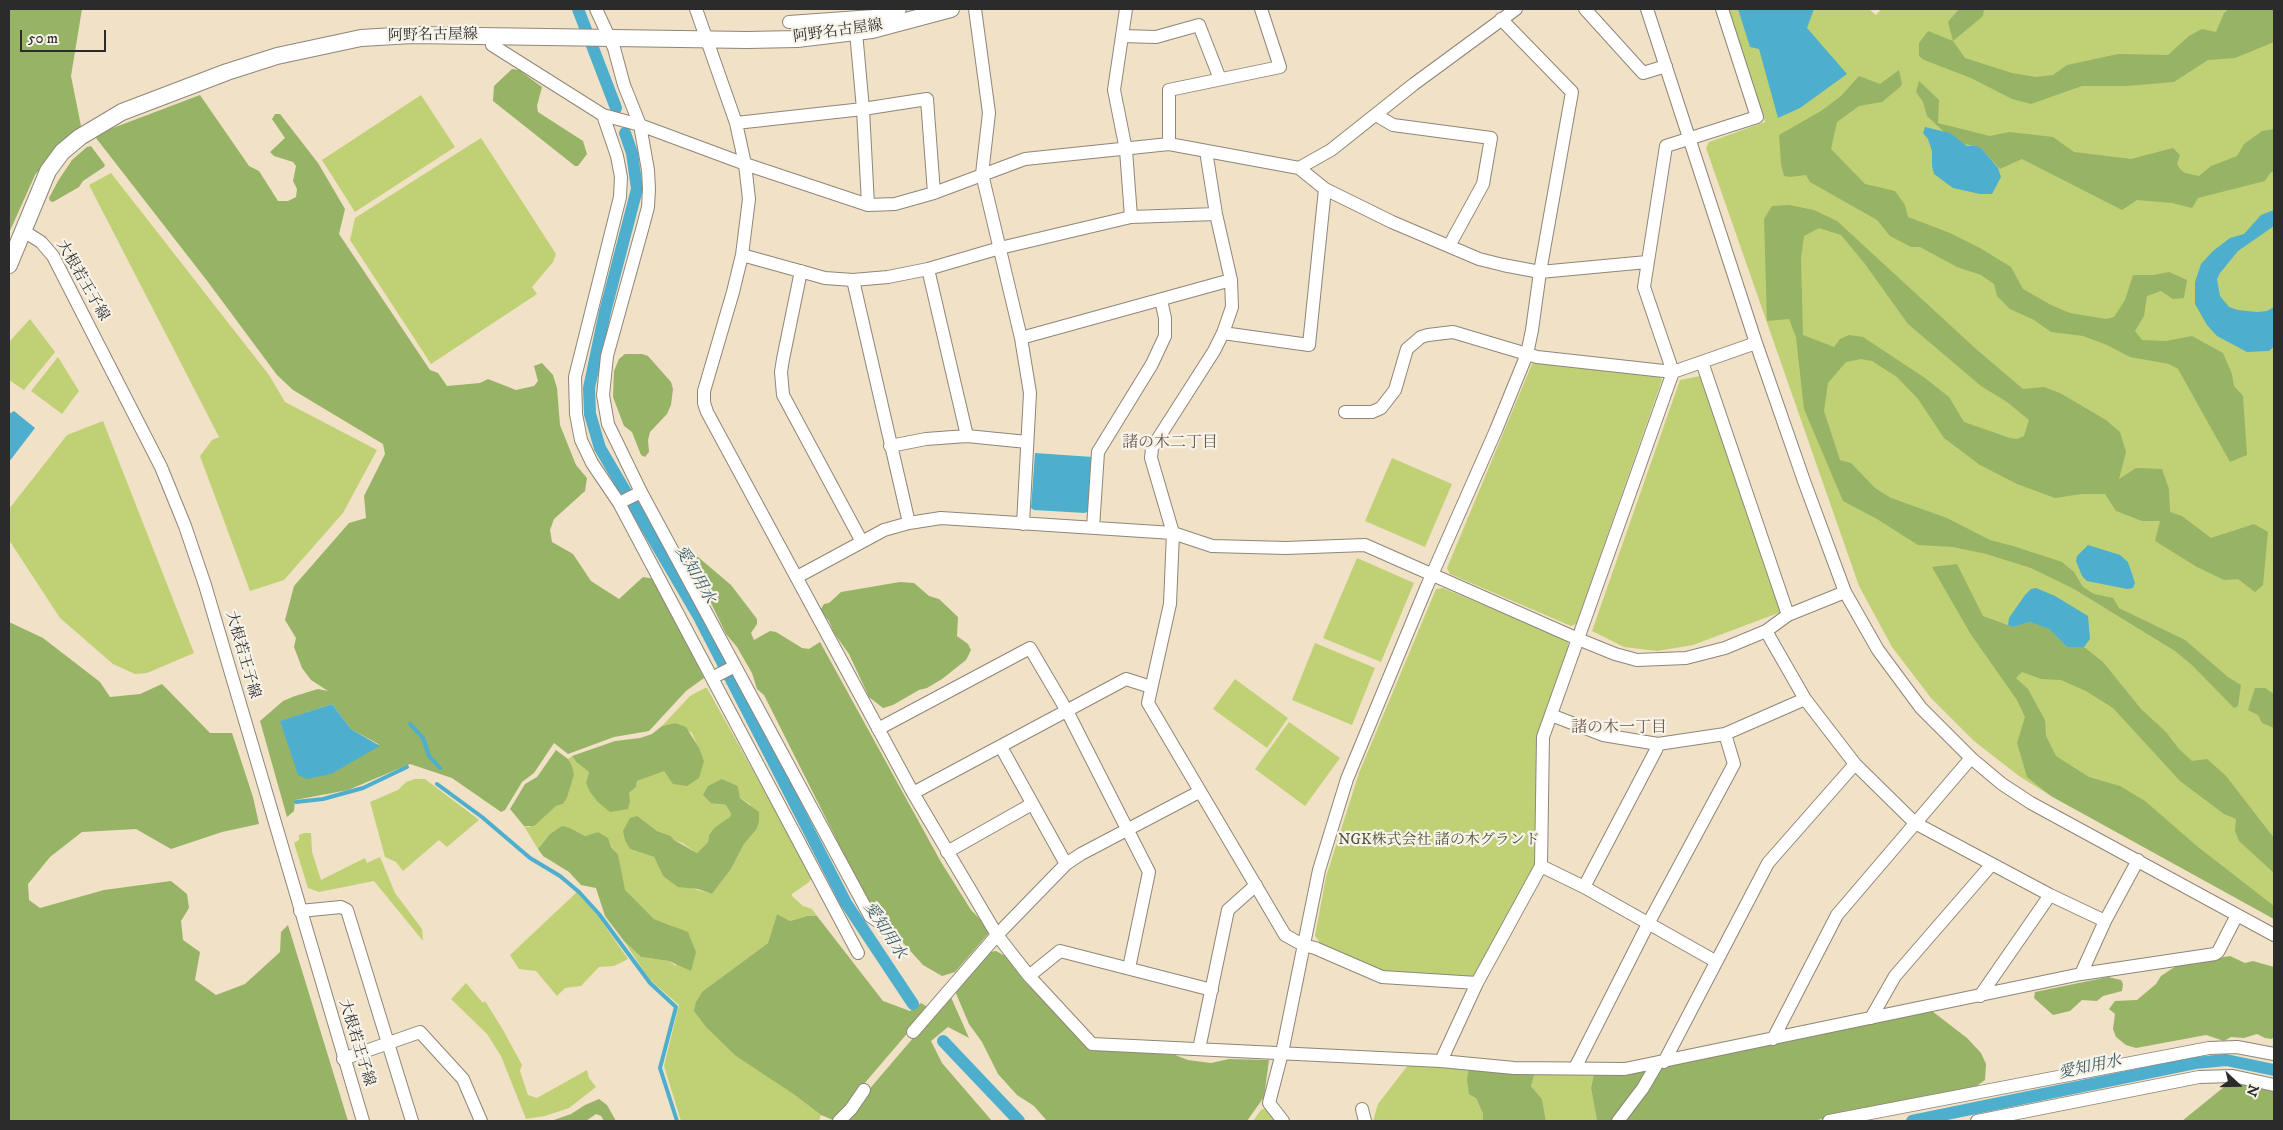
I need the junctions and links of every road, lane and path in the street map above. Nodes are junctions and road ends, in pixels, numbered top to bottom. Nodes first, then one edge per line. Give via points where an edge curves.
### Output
1 (596, 9) edge
2 (696, 9) edge
3 (900, 9) edge
4 (951, 9) edge
5 (974, 9) edge
6 (1126, 9) edge
7 (1261, 9) edge
8 (1516, 9) edge
9 (1585, 9) edge
10 (1647, 9) edge
11 (1722, 9) edge
12 (920, 13) edge
13 (1501, 19) junction
14 (789, 22) dead end
15 (856, 32) junction
16 (491, 35) junction
17 (1122, 36) junction
18 (607, 38) junction
19 (708, 39) junction
20 (1666, 66) junction
21 (1220, 79) junction
22 (863, 109) junction
23 (603, 115) junction
24 (1376, 115) junction
25 (736, 123) junction
26 (640, 125) junction
27 (1690, 140) junction
28 (1169, 144) junction
29 (1126, 150) junction
30 (1206, 151) junction
31 (745, 164) junction
32 (1299, 168) junction
33 (982, 174) junction
34 (1325, 189) junction
35 (934, 193) junction
36 (868, 205) junction
37 (1216, 214) junction
38 (1131, 217) junction
39 (22, 230) junction
40 (1449, 246) junction
41 (1000, 248) junction
42 (742, 255) junction
43 (1647, 262) junction
44 (9, 265) edge
45 (928, 269) junction
46 (801, 271) junction
47 (1540, 272) junction
48 (853, 280) junction
49 (1231, 280) junction
50 (1161, 300) junction
51 (1223, 333) junction
52 (1021, 338) junction
53 (1756, 342) junction
54 (1527, 354) junction
55 (1702, 362) junction
56 (1673, 372) junction
57 (1345, 412) dead end
58 (967, 436) junction
59 (1027, 442) junction
60 (890, 446) junction
61 (640, 492) junction
62 (621, 503) junction
63 (909, 523) junction
64 (1023, 524) junction
65 (1093, 528) junction
66 (1173, 533) junction
67 (862, 542) junction
68 (1433, 576) junction
69 (797, 577) junction
70 (1844, 592) junction
71 (1788, 616) junction
72 (1766, 631) junction
73 (1578, 639) junction
74 (733, 668) junction
75 (713, 677) junction
76 (1151, 686) junction
77 (1805, 699) junction
78 (1066, 712) junction
79 (1551, 715) junction
80 (878, 728) junction
81 (1725, 734) junction
82 (1658, 744) junction
83 (1001, 747) junction
84 (1972, 758) junction
85 (1856, 764) junction
86 (1199, 792) junction
87 (913, 793) junction
88 (1032, 804) junction
89 (1915, 823) junction
90 (1127, 830) junction
91 (947, 852) junction
92 (2138, 860) junction
93 (1066, 864) junction
94 (1992, 864) junction
95 (1541, 866) junction
96 (1256, 885) junction
97 (1584, 887) junction
98 (2050, 895) junction
99 (300, 911) junction
100 (2237, 914) junction
101 (2105, 921) junction
102 (1648, 924) junction
103 (885, 926) dead end
104 (997, 935) junction
105 (2274, 935) edge
106 (1303, 945) junction
107 (858, 952) dead end
108 (1715, 961) junction
109 (1128, 968) junction
110 (2081, 974) junction
111 (1029, 976) junction
112 (1476, 984) junction
113 (1212, 990) junction
114 (1980, 996) junction
115 (1871, 1018) junction
116 (913, 1032) dead end
117 (1773, 1039) junction
118 (388, 1043) junction
119 (1199, 1049) junction
120 (1282, 1054) junction
121 (2274, 1054) edge
122 (343, 1058) junction
123 (1441, 1061) junction
124 (1660, 1063) junction
125 (1575, 1068) junction
126 (2274, 1085) edge
127 (864, 1090) dead end
128 (362, 1121) edge
129 (412, 1121) edge
130 (481, 1121) edge
131 (839, 1121) edge
132 (1282, 1121) edge
133 (1618, 1121) edge
134 (1829, 1121) edge
135 (1977, 1121) edge

1 - 18 street
2 - 19 street
3 - 14 street via 873,16
4 - 12 main road, 阿野名古屋線
5 - 33 street via 989,113
6 - 17 street
7 - 21 street via 1280,67
8 - 13 street
9 - 20 street via 1643,73
10 - 20 street
11 - 27 street via 1757,117
12 - 15 main road, 阿野名古屋線
13 - 24 street
13 - 47 street via 1572,92
15 - 19 main road, 阿野名古屋線 via 797,39
15 - 22 street
16 - 18 main road, 阿野名古屋線
16 - 23 street via 492,45
16 - 39 main road, 阿野名古屋線 via 361,38 306,48 256,62 122,112 99,124 62,152 48,171
17 - 21 street via 1156,37 1199,25
17 - 29 street via 1114,90
18 - 19 main road, 阿野名古屋線
18 - 26 street
19 - 25 street
20 - 27 street
21 - 28 street via 1169,90
22 - 25 street
22 - 35 street via 927,99
22 - 36 street
23 - 26 street
23 - 62 street via 617,156 620,197 579,354 574,397 582,440 592,463
24 - 32 street via 1331,150
24 - 40 street via 1392,125 1490,138 1483,184
25 - 31 street
26 - 31 street
26 - 61 street via 648,170 648,207 607,356 602,395 608,424
27 - 43 street via 1666,146
27 - 53 street
28 - 29 street
28 - 30 street
29 - 33 street via 1025,159
29 - 38 street
30 - 32 street
30 - 37 street
31 - 36 street
31 - 42 street via 749,199
32 - 34 street
33 - 35 street
33 - 41 street
34 - 40 street
34 - 51 street via 1308,345
35 - 36 street via 895,204
37 - 38 street
37 - 49 street
38 - 41 street
39 - 44 main road, 阿野名古屋線
39 - 99 street, 大根若王子線 via 42,242 53,256 162,467 204,585
40 - 47 street via 1479,259
41 - 45 street
41 - 52 street
42 - 46 street
42 - 69 street via 704,390 704,402
43 - 47 street
43 - 56 street via 1644,287
45 - 48 street
45 - 58 street
46 - 48 street via 825,278
46 - 67 street via 781,372 784,396
47 - 54 street
48 - 60 street
49 - 50 street
49 - 51 street via 1232,307
50 - 52 street
50 - 65 street via 1165,336 1152,364 1098,452
51 - 66 street via 1152,448 1151,458
52 - 59 street via 1030,392
53 - 55 street
53 - 70 street
54 - 56 street
54 - 57 street via 1452,332 1421,337 1407,349 1395,390 1381,408 1372,412
54 - 68 street
55 - 56 street
55 - 71 street
56 - 73 street
58 - 59 street
58 - 60 street
59 - 64 street
60 - 63 street
61 - 62 street
61 - 74 street
62 - 75 street
63 - 64 street via 941,518
63 - 67 street via 884,530
64 - 65 street
65 - 66 street
66 - 68 street via 1212,546 1365,545
66 - 76 street via 1170,604
67 - 69 street
68 - 73 street
68 - 106 street via 1347,779 1319,870
69 - 80 street
70 - 71 street
70 - 84 street via 1899,680 1921,708
71 - 72 street
72 - 73 street via 1725,648 1686,658 1637,660
72 - 77 street
73 - 79 street
74 - 75 street
74 - 103 street via 870,916
75 - 107 street
76 - 78 street via 1126,679
76 - 86 street via 1148,704
77 - 81 street
77 - 85 street
78 - 80 street via 1030,648
78 - 83 street
78 - 90 street
79 - 82 street via 1603,735
79 - 95 street via 1543,737
80 - 87 street
81 - 82 street
81 - 102 street via 1734,764
82 - 97 street
83 - 87 street
83 - 88 street
84 - 89 street
84 - 92 street via 2002,784 2032,803
85 - 89 street
85 - 108 street via 1768,863
86 - 90 street
86 - 96 street
87 - 91 street
88 - 91 street
88 - 93 street
89 - 94 street
89 - 117 street via 1837,915
90 - 93 street
90 - 109 street via 1149,872
91 - 104 street
92 - 100 street
92 - 101 street
93 - 104 street
94 - 98 street
94 - 115 street via 1895,976
95 - 97 street
95 - 112 street
96 - 106 street via 1286,935
96 - 113 street via 1228,910
97 - 102 street
98 - 101 street
98 - 114 street
99 - 118 street via 341,907 347,910
99 - 122 street, 大根若王子線
100 - 105 street
100 - 110 street via 2215,954
101 - 110 street
102 - 108 street
102 - 125 street
104 - 111 street
104 - 116 street
106 - 112 street via 1382,977
106 - 120 street
108 - 124 street
109 - 111 street via 1060,951
109 - 113 street
110 - 114 street
111 - 119 street via 1092,1044
112 - 123 street
113 - 119 street
114 - 115 street
115 - 117 street
117 - 124 street
118 - 122 street
118 - 129 street
118 - 130 street via 420,1032 463,1079
119 - 120 street
120 - 123 street
120 - 132 street via 1269,1103
121 - 134 street via 2237,1048 2209,1048
122 - 128 street, 大根若王子線
123 - 125 street via 1514,1068
124 - 125 street via 1626,1069
124 - 133 street
126 - 135 street via 2233,1076 2199,1077
127 - 131 street

